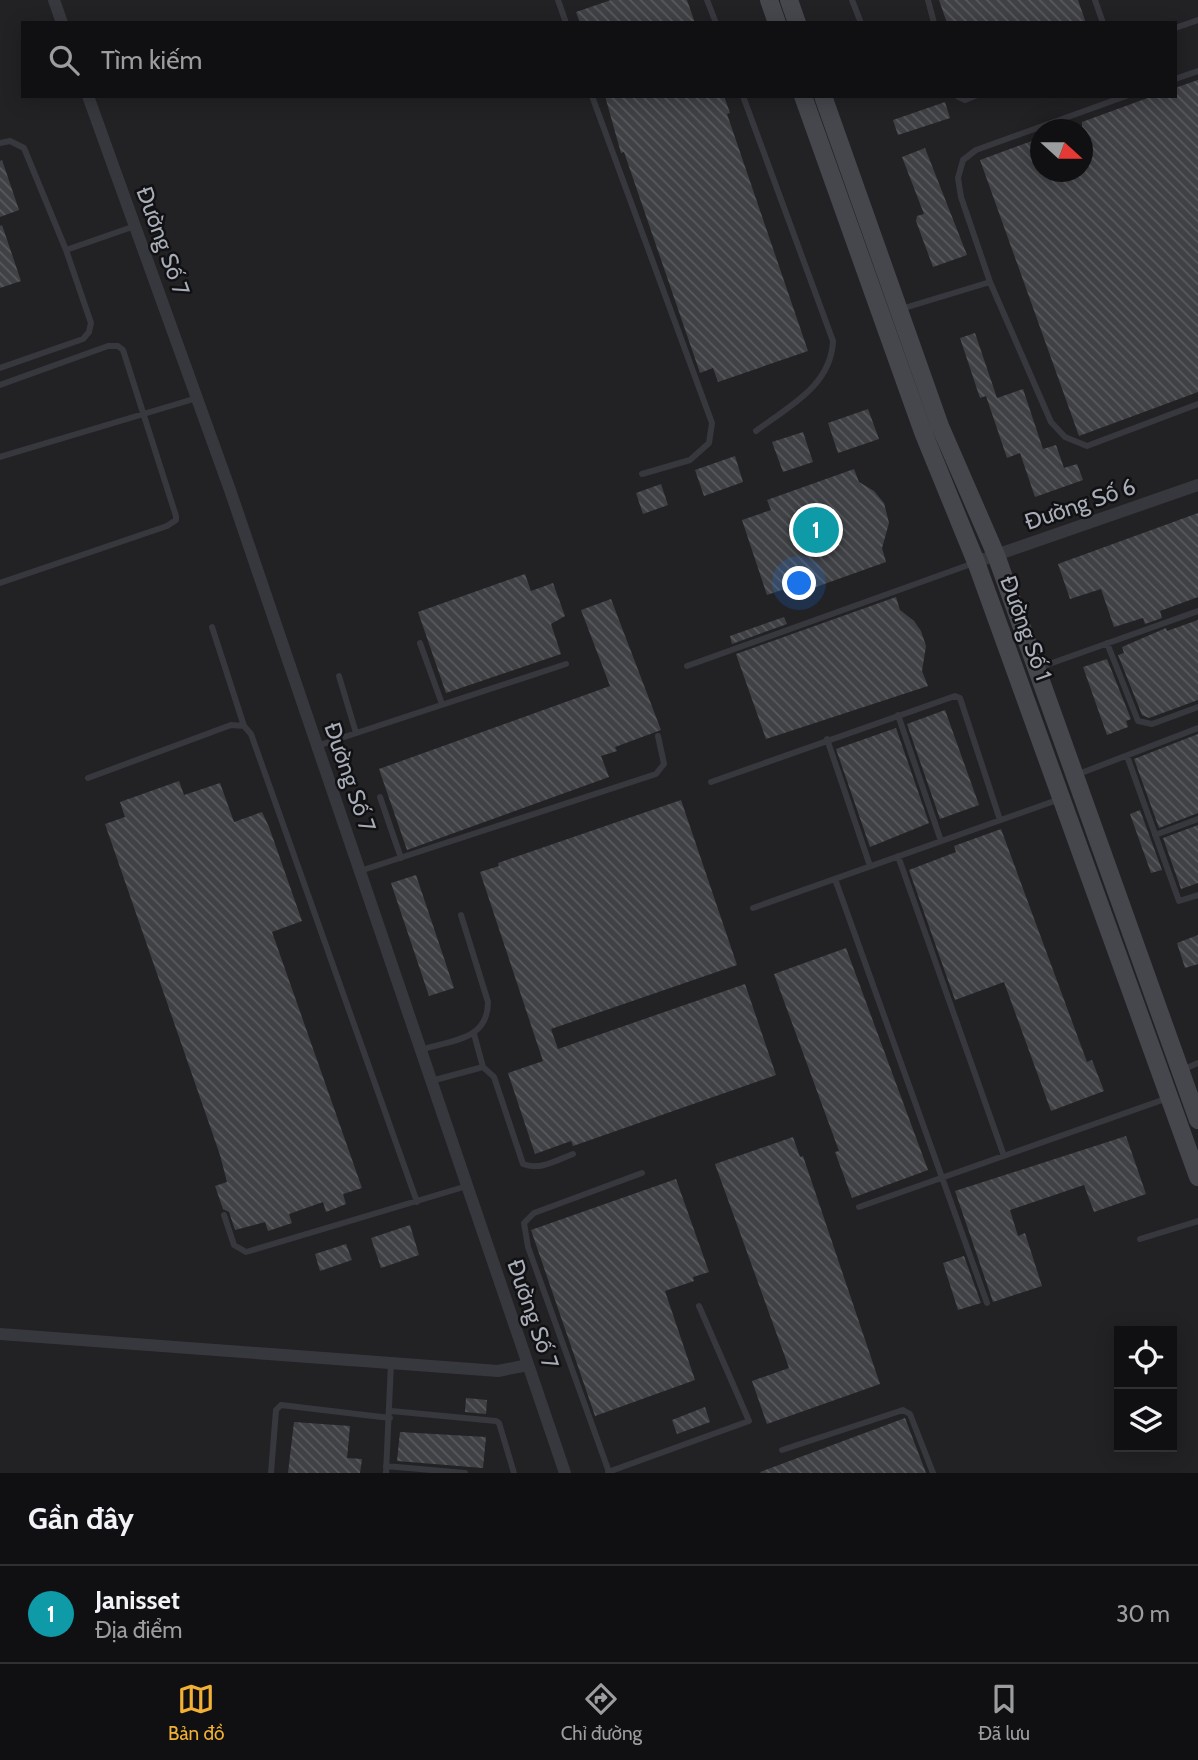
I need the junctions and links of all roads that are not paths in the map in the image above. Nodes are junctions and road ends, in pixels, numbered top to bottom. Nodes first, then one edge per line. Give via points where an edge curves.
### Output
1 (54, 0) edge
2 (558, 0) edge
3 (707, 0) edge
4 (769, 0) edge
5 (789, 0) edge
6 (852, 0) edge
7 (928, 0) edge
8 (1095, 0) edge
9 (1198, 20) edge
10 (61, 21) edge
11 (565, 21) edge
12 (715, 21) edge
13 (776, 21) edge
14 (796, 21) edge
15 (860, 21) edge
16 (933, 21) edge
17 (1102, 21) edge
18 (1177, 27) edge
19 (1198, 71) edge
20 (1177, 78) edge
21 (89, 98) edge
22 (593, 98) edge
23 (744, 98) edge
24 (804, 98) edge
25 (824, 98) edge
26 (1120, 98) edge
27 (0, 143) edge
28 (135, 226) junction
29 (66, 250) junction
30 (990, 282) junction
31 (899, 310) junction
32 (0, 368) edge
33 (0, 385) edge
34 (197, 398) junction
35 (1198, 404) edge
36 (141, 414) junction
37 (757, 431) dead end
38 (0, 457) edge
39 (642, 474) dead end
40 (1198, 485) edge
41 (996, 555) junction
42 (976, 562) junction
43 (0, 583) edge
44 (1198, 611) edge
45 (212, 626) dead end
46 (420, 643) dead end
47 (1107, 643) junction
48 (566, 664) dead end
49 (687, 666) dead end
50 (1036, 668) junction
51 (339, 676) dead end
52 (442, 704) junction
53 (1198, 707) edge
54 (898, 715) junction
55 (244, 726) junction
56 (1198, 728) edge
57 (356, 733) junction
58 (658, 736) dead end
59 (827, 739) junction
60 (317, 746) junction
61 (1126, 755) junction
62 (1075, 776) junction
63 (88, 778) dead end
64 (711, 782) dead end
65 (380, 797) dead end
66 (1062, 798) junction
67 (1198, 819) edge
68 (1000, 820) junction
69 (1155, 835) junction
70 (941, 841) junction
71 (898, 856) junction
72 (401, 858) junction
73 (870, 866) junction
74 (360, 872) junction
75 (835, 879) junction
76 (1198, 895) edge
77 (753, 908) dead end
78 (461, 915) dead end
79 (474, 1034) junction
80 (420, 1050) junction
81 (1198, 1063) edge
82 (483, 1067) junction
83 (1180, 1070) junction
84 (431, 1081) junction
85 (1169, 1098) junction
86 (1195, 1100) edge
87 (1198, 1121) edge
88 (573, 1154) dead end
89 (1004, 1156) junction
90 (642, 1173) dead end
91 (1198, 1177) edge
92 (943, 1178) junction
93 (467, 1186) junction
94 (417, 1202) junction
95 (859, 1207) dead end
96 (224, 1215) dead end
97 (1198, 1221) edge
98 (1140, 1239) dead end
99 (987, 1303) dead end
100 (699, 1306) dead end
101 (0, 1334) edge
102 (391, 1363) junction
103 (528, 1365) junction
104 (390, 1415) junction
105 (782, 1450) dead end
106 (386, 1469) edge
107 (608, 1472) edge
108 (271, 1473) edge
109 (465, 1473) edge
110 (514, 1473) edge
111 (565, 1473) edge
112 (933, 1473) edge

1 - 10 street
2 - 11 lane
3 - 12 lane
4 - 13 street
5 - 14 street
6 - 15 lane
7 - 16 lane
8 - 17 lane
9 - 18 lane
19 - 20 lane
21 - 28 street, Đường Số 7
22 - 39 lane via 712,423 709,443 690,460
23 - 37 lane via 834,341 833,360 822,381
24 - 42 street, Đường Số 1 via 923,432
25 - 31 street, Đường Số 1
26 - 30 lane via 976,150 963,160 958,178 961,197
27 - 29 lane via 10,141 24,148
28 - 29 lane
28 - 34 street, Đường Số 7
29 - 32 lane via 91,323 89,332 83,339
30 - 31 lane
30 - 35 lane via 1051,422 1065,437 1087,446
31 - 41 street, Đường Số 1 via 940,426
33 - 36 lane via 118,346
34 - 36 lane
34 - 60 street, Đường Số 7
36 - 38 lane
36 - 43 lane via 176,520
40 - 41 street, Đường Số 6
41 - 42 street, Đường Số 6
41 - 50 street, Đường Số 1
42 - 49 lane
42 - 66 street, Đường Số 1
44 - 47 lane
45 - 55 lane
46 - 52 lane
47 - 50 lane
47 - 53 lane via 1138,722 1152,724
48 - 52 lane
50 - 62 street, Đường Số 1
51 - 57 lane
52 - 57 lane
54 - 59 lane
54 - 68 lane via 950,696 960,698
54 - 70 lane
55 - 63 lane via 231,725
55 - 94 lane via 251,734
56 - 61 lane
57 - 60 lane
58 - 72 lane via 664,764 656,774
59 - 64 lane
59 - 73 lane
60 - 74 street, Đường Số 7
61 - 62 lane
61 - 69 lane
62 - 83 street, Đường Số 1
65 - 72 lane
66 - 68 lane
66 - 85 street, Đường Số 1
67 - 69 lane
68 - 70 lane
69 - 76 lane via 1179,901
70 - 71 lane
71 - 73 lane
71 - 89 lane
72 - 74 lane
73 - 75 lane
74 - 80 street, Đường Số 7
75 - 77 lane
75 - 92 lane
78 - 79 lane via 488,1002 485,1025
79 - 80 lane
79 - 82 lane
80 - 84 street, Đường Số 7
81 - 83 lane
82 - 84 lane
82 - 88 lane via 494,1077 523,1164 544,1166
83 - 86 street, Đường Số 1
84 - 93 street, Đường Số 7
85 - 89 lane
85 - 91 street, Đường Số 1
86 - 87 street, Đường Số 1
89 - 92 lane
90 - 107 lane via 534,1213 524,1223 528,1247
92 - 95 lane
92 - 99 lane
93 - 94 lane
93 - 103 street, Đường Số 7
94 - 96 lane via 246,1252 233,1245
97 - 98 lane
100 - 107 lane via 749,1421
101 - 102 street
102 - 103 street via 498,1371
102 - 104 lane
103 - 111 street, Đường Số 7
104 - 106 lane
104 - 108 lane via 281,1405 276,1410
104 - 110 lane via 496,1421
105 - 112 lane via 903,1410 910,1414
106 - 109 lane

